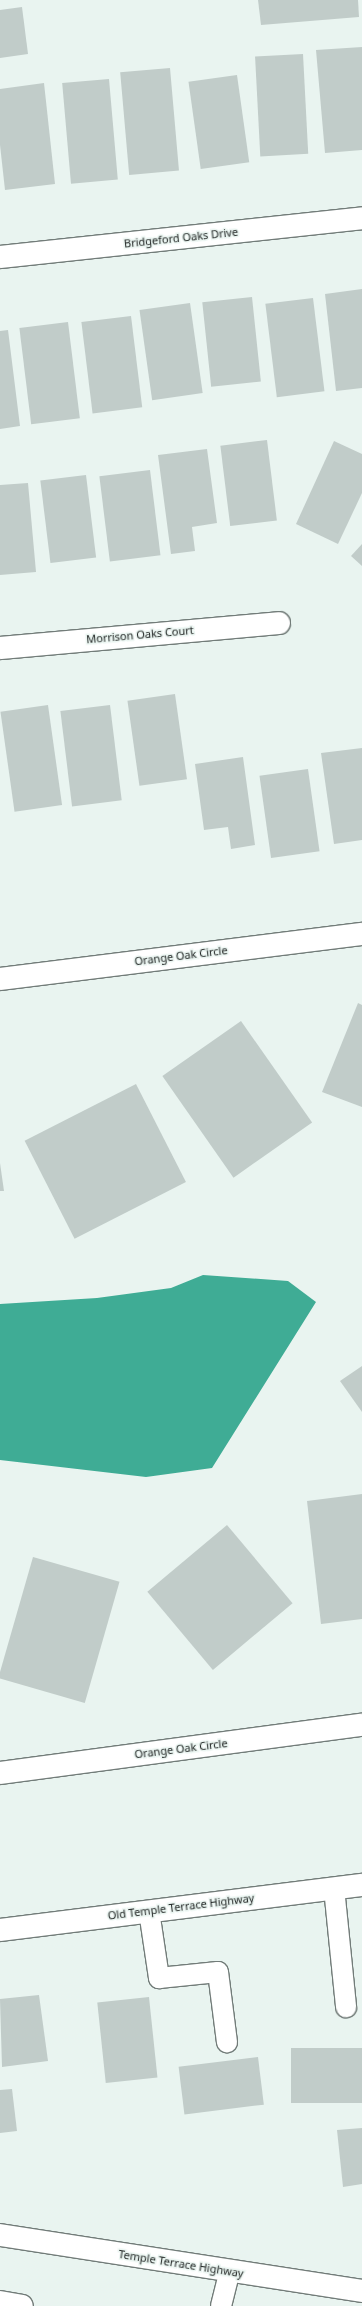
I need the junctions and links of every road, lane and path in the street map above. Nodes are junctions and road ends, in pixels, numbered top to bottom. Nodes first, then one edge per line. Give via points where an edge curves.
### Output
1 (362, 218) edge
2 (0, 257) edge
3 (279, 623) dead end
4 (0, 648) edge
5 (362, 934) edge
6 (0, 979) edge
7 (362, 1726) edge
8 (0, 1773) edge
9 (362, 1884) edge
10 (334, 1888) junction
11 (149, 1911) junction
12 (0, 1930) edge
13 (346, 2007) dead end
14 (227, 2042) dead end
15 (0, 2235) edge
16 (230, 2271) junction
17 (362, 2291) edge
18 (0, 2302) edge
19 (22, 2306) edge
20 (221, 2306) edge

1 - 2 street, Bridgeford Oaks Drive
3 - 4 street, Morrison Oaks Court
5 - 6 street, Orange Oak Circle
7 - 8 street, Orange Oak Circle
9 - 10 street, Old Temple Terrace Highway
10 - 11 street, Old Temple Terrace Highway
10 - 13 lane
11 - 12 street, Old Temple Terrace Highway
11 - 14 lane via 159,1978 218,1972
15 - 16 street, Temple Terrace Highway
16 - 17 street, Temple Terrace Highway
16 - 20 lane
18 - 19 street

